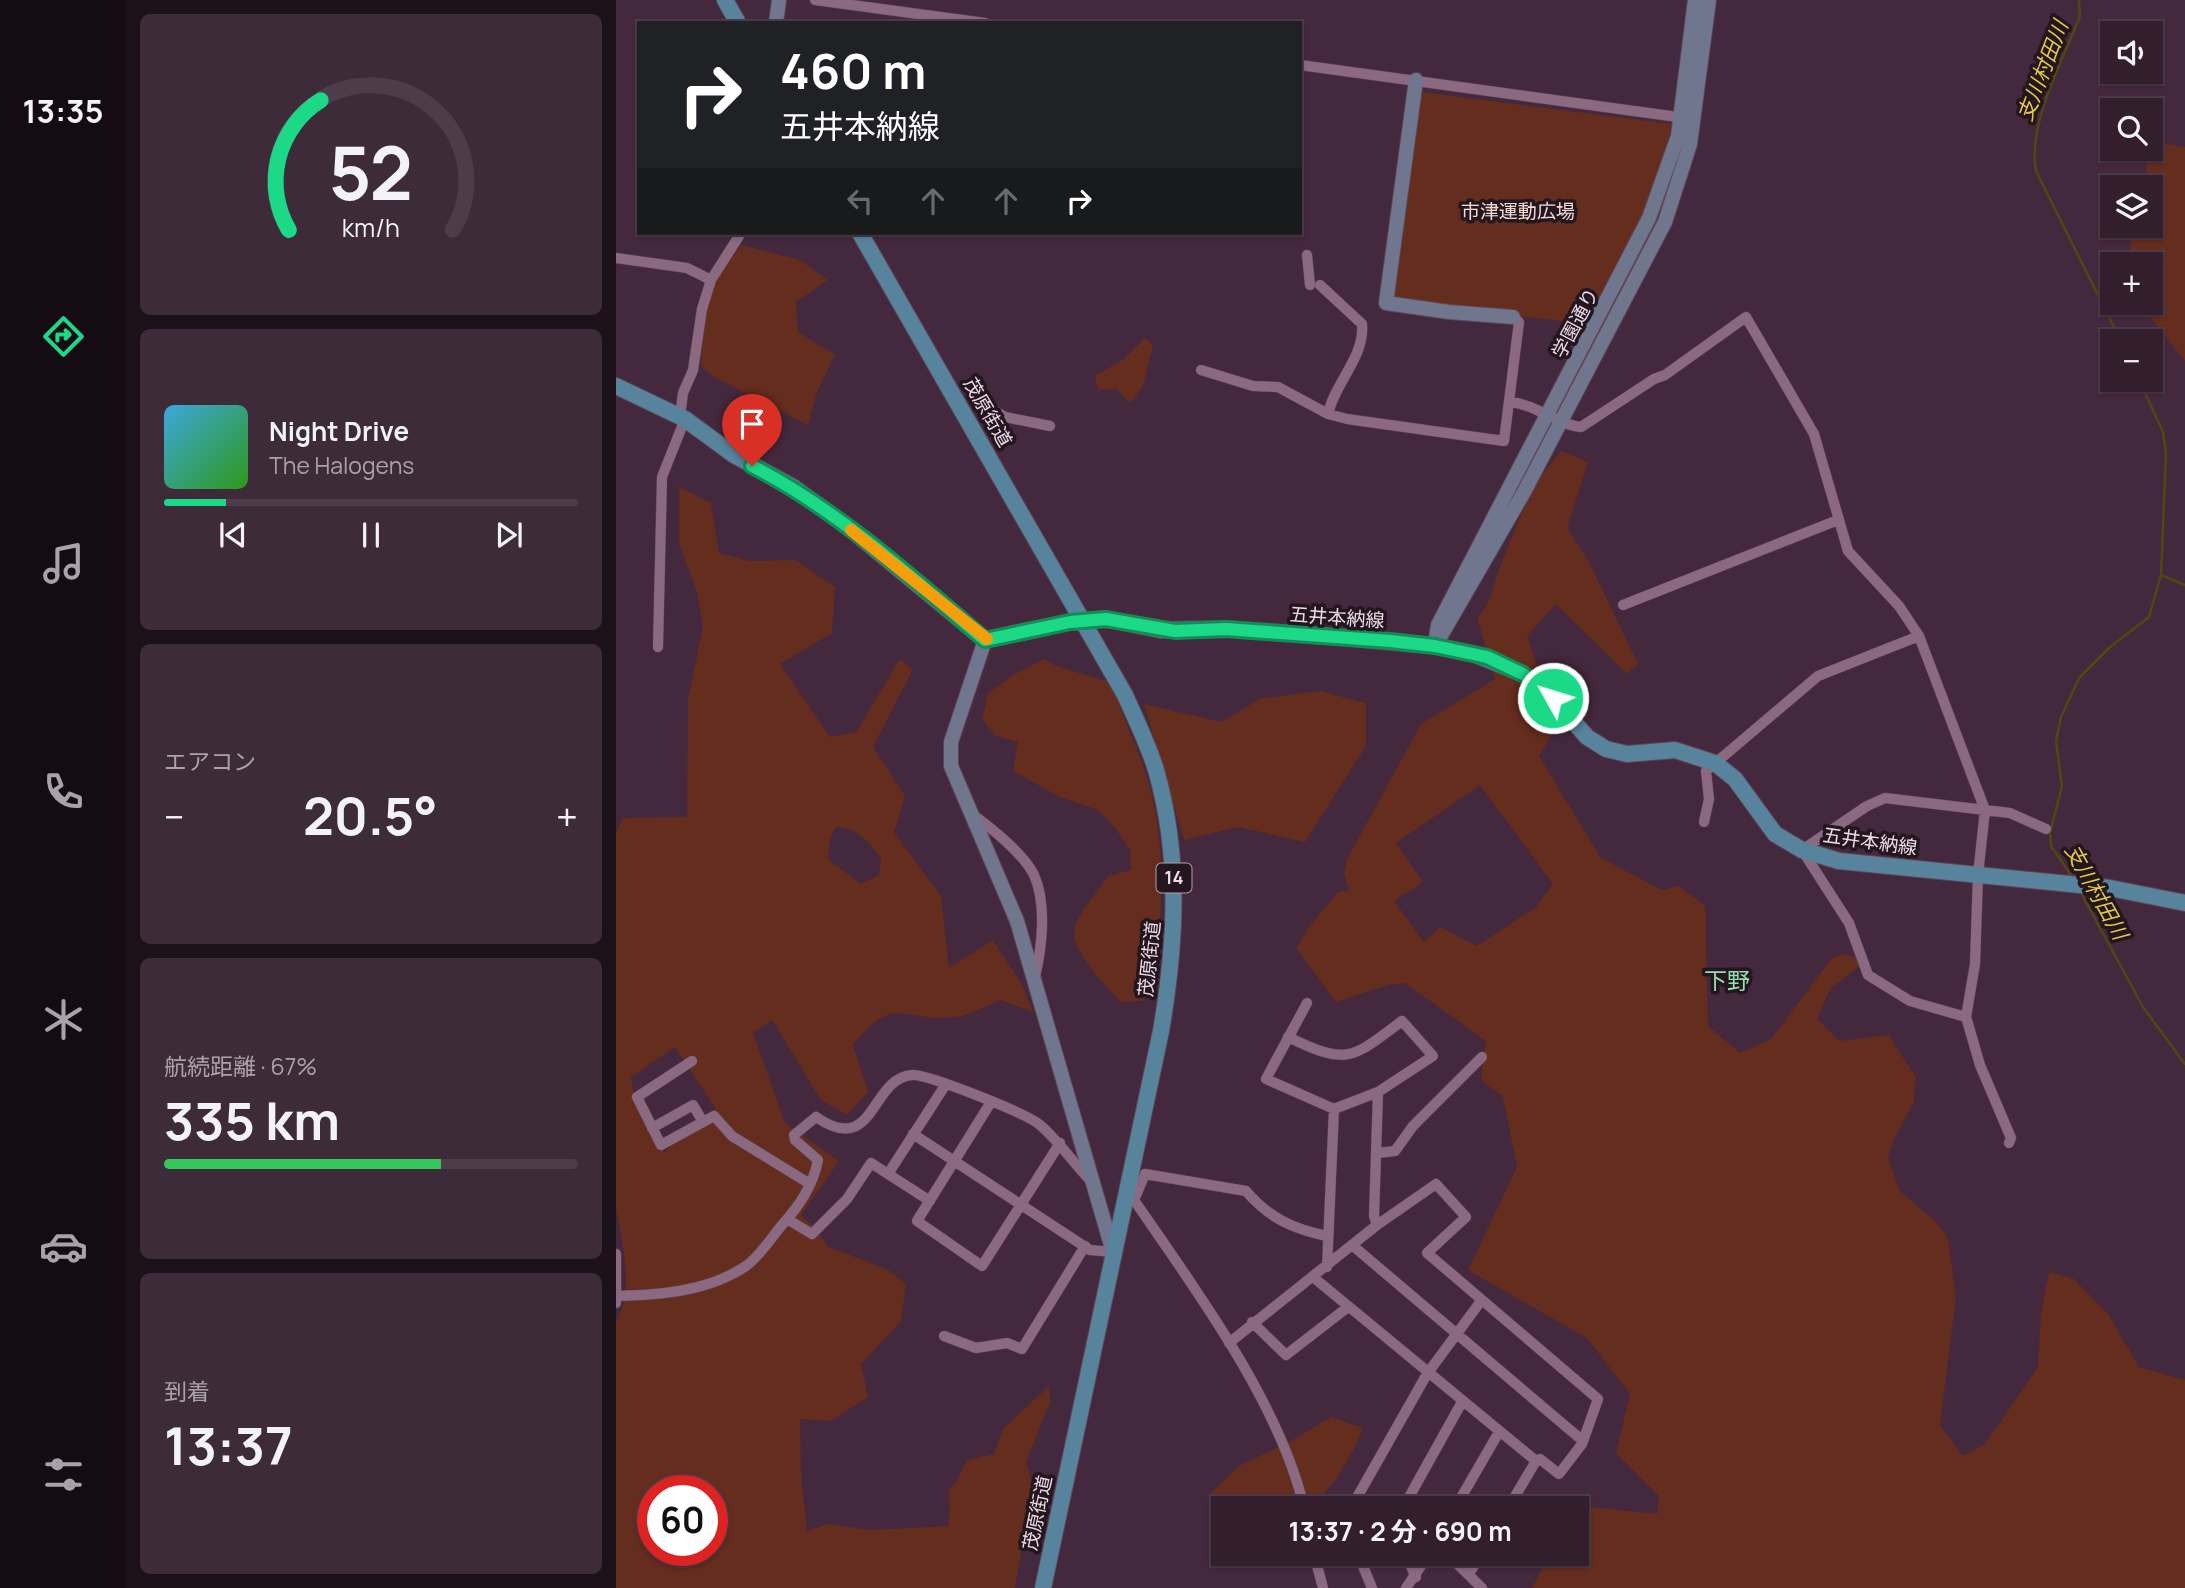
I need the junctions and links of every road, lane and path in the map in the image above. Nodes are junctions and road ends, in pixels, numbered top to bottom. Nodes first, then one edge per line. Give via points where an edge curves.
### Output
1 (725, 0) edge
2 (779, 0) edge
3 (815, 0) edge
4 (1695, 0) edge
5 (1709, 0) edge
6 (737, 21) edge
7 (776, 21) edge
8 (970, 21) edge
9 (1302, 65) edge
10 (1416, 80) junction
11 (1688, 118) junction
12 (740, 235) edge
13 (861, 235) edge
14 (1307, 255) dead end
15 (616, 258) edge
16 (711, 280) junction
17 (1513, 317) joint
18 (1581, 353) junction
19 (1595, 361) junction
20 (1201, 370) dead end
21 (616, 386) edge
22 (1511, 402) junction
23 (993, 410) dead end
24 (1549, 413) junction
25 (1328, 414) junction
26 (683, 417) junction
27 (1562, 421) junction
28 (1050, 426) dead end
29 (1838, 520) junction
30 (1623, 605) dead end
31 (1083, 621) junction
32 (1919, 636) junction
33 (985, 640) junction
34 (1435, 646) junction
35 (658, 647) dead end
36 (1715, 763) junction
37 (1985, 810) junction
38 (969, 811) junction
39 (1704, 822) dead end
40 (2046, 829) dead end
41 (1802, 850) junction
42 (1978, 875) junction
43 (2185, 903) edge
44 (1034, 981) junction
45 (1307, 1003) dead end
46 (1966, 1017) junction
47 (1288, 1037) junction
48 (1482, 1057) dead end
49 (692, 1061) dead end
50 (946, 1084) junction
51 (1378, 1092) junction
52 (991, 1102) junction
53 (1334, 1109) junction
54 (703, 1122) junction
55 (652, 1128) junction
56 (913, 1134) junction
57 (1060, 1143) junction
58 (2009, 1143) dead end
59 (1378, 1153) junction
60 (954, 1161) junction
61 (888, 1174) junction
62 (810, 1184) junction
63 (1096, 1186) junction
64 (1130, 1200) junction
65 (930, 1201) junction
66 (1021, 1204) junction
67 (787, 1219) junction
68 (1377, 1224) junction
69 (1327, 1236) junction
70 (1352, 1245) junction
71 (1086, 1246) junction
72 (1113, 1252) junction
73 (616, 1254) edge
74 (1326, 1267) junction
75 (1313, 1277) junction
76 (617, 1296) edge
77 (1481, 1301) junction
78 (616, 1303) edge
79 (1348, 1307) junction
80 (1252, 1322) junction
81 (1455, 1335) junction
82 (944, 1336) dead end
83 (1229, 1343) junction
84 (1427, 1374) junction
85 (1462, 1402) junction
86 (1499, 1432) junction
87 (1583, 1441) junction
88 (1536, 1461) junction
89 (1300, 1496) edge
90 (1358, 1496) edge
91 (1410, 1496) edge
92 (1462, 1496) edge
93 (1515, 1496) edge
94 (1317, 1566) edge
95 (1363, 1566) edge
96 (1411, 1566) edge
97 (1422, 1566) edge
98 (1460, 1566) edge
99 (1474, 1566) edge
100 (1469, 1574) junction
101 (1416, 1577) junction
102 (1043, 1588) edge
103 (1323, 1588) edge
104 (1372, 1588) edge
105 (1406, 1588) edge
106 (1482, 1588) edge

1 - 6 main road
2 - 7 street
3 - 8 street
4 - 11 street, 学園通り
5 - 11 street
9 - 10 street
10 - 11 street
10 - 17 street via 1386,303
11 - 18 street, 学園通り via 1650,218
11 - 19 street via 1679,183 1665,222
12 - 16 street
13 - 31 main road, 茂原街道 / 14
14 - 25 street via 1315,285 1362,324 1363,340
15 - 16 street via 687,268
16 - 26 street via 694,370 683,393
17 - 22 street via 1519,322
18 - 19 street
18 - 24 street, 学園通り
19 - 27 street
20 - 25 street via 1253,386 1279,387
21 - 26 main road
22 - 24 street
22 - 25 street via 1504,441
23 - 28 street
24 - 27 street
24 - 34 street, 学園通り via 1438,625
26 - 33 main road via 734,455 826,510
26 - 35 street via 662,477
27 - 29 street via 1581,427 1746,317 1814,434
27 - 34 street
29 - 30 street
29 - 32 street via 1848,551 1899,606
31 - 33 main road, 五井本納線
31 - 34 main road, 五井本納線 via 1106,619 1175,631 1226,629
31 - 64 main road, 茂原街道 / 14 via 1125,695 1148,748 1173,858 1171,974
32 - 36 street via 1818,676
32 - 37 street
33 - 38 street via 950,752
34 - 36 main road, 五井本納線 via 1487,657 1523,674 1553,698 1587,737 1606,749 1627,754 1675,750
36 - 39 street via 1706,771 1709,799
36 - 41 main road, 五井本納線 via 1735,779 1770,829
37 - 40 street via 2022,817
37 - 41 street via 1885,798
37 - 42 street
38 - 44 street via 1017,921
38 - 44 street via 994,830 1033,873 1040,894 1041,953
41 - 42 main road, 五井本納線 via 1839,861
41 - 46 street via 1849,923 1868,975 1910,1001
42 - 43 main road, 五井本納線 via 2110,888
42 - 46 street via 1975,964
44 - 63 street
45 - 47 street
46 - 58 street via 1980,1065 2011,1138
47 - 51 street via 1333,1056 1359,1053 1402,1021 1433,1055
47 - 53 street via 1266,1079
48 - 59 street via 1413,1126 1395,1151
49 - 55 street via 637,1097
50 - 52 street
50 - 56 street
50 - 62 street via 931,1076 911,1075 898,1079 867,1121 833,1129 816,1117 801,1128 795,1140 818,1160
51 - 53 street
51 - 59 street
52 - 57 street via 1028,1116
52 - 60 street
53 - 69 street
54 - 55 street via 661,1144
54 - 55 street via 693,1105
54 - 62 street via 714,1116 732,1136
56 - 60 street
56 - 61 street
57 - 63 street
57 - 66 street
59 - 68 street
60 - 65 street
60 - 66 street
61 - 65 street
61 - 67 street via 871,1163 847,1199 812,1234
62 - 67 street
63 - 72 street
64 - 69 street via 1145,1174 1246,1191 1278,1220
64 - 72 main road, 茂原街道 / 14
64 - 83 street
65 - 66 street via 917,1221 982,1266
66 - 71 street
67 - 76 street via 748,1265 713,1284
68 - 70 street
68 - 77 street via 1436,1184 1466,1216 1427,1253
69 - 74 street
70 - 74 street
70 - 81 street
71 - 72 street
71 - 82 street via 1022,1349 1007,1342 976,1348
72 - 102 main road, 茂原街道 / 14
73 - 76 street
74 - 75 street
75 - 79 street
75 - 80 street
76 - 78 street
77 - 81 street
77 - 87 street via 1598,1399
79 - 80 street via 1286,1355
79 - 84 street
80 - 83 street
81 - 84 street
81 - 87 street
83 - 89 street via 1269,1418
84 - 85 street
84 - 90 street
85 - 86 street
85 - 91 street
86 - 88 street
86 - 92 street
87 - 88 street via 1559,1474 1541,1459
88 - 93 street
94 - 103 street
95 - 104 street
96 - 101 street
97 - 101 street
98 - 100 street
99 - 100 street
100 - 106 street
101 - 105 street

